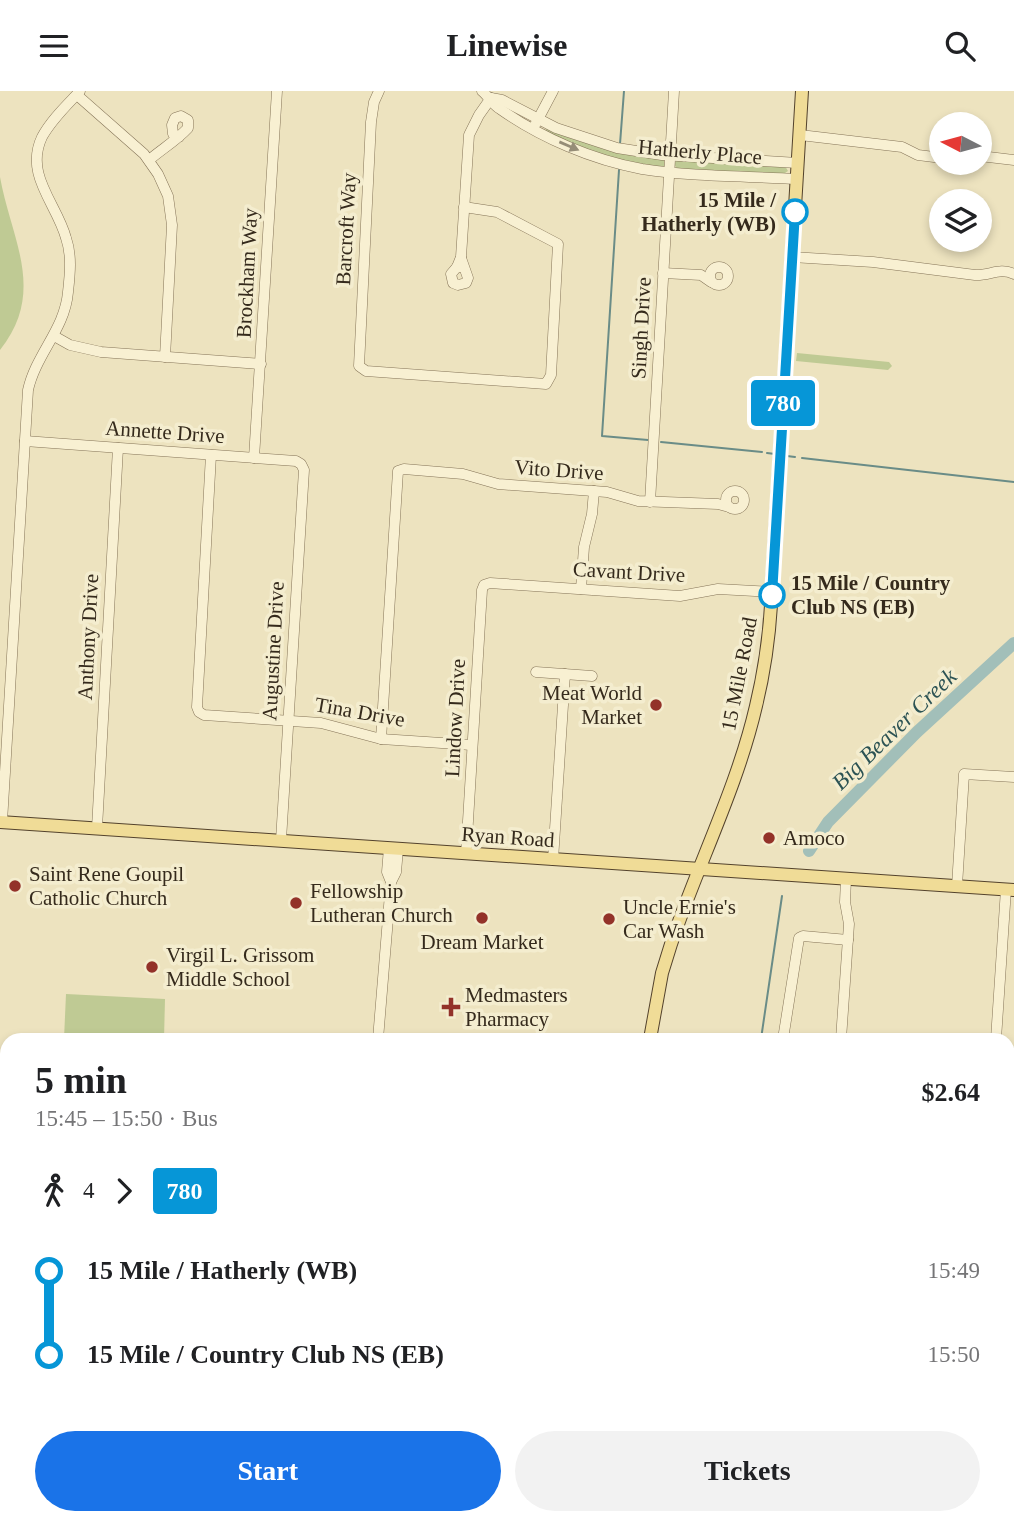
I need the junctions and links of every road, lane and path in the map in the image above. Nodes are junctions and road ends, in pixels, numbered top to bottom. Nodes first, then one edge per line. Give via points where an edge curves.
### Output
1 (276, 91) edge
2 (379, 91) edge
3 (482, 91) edge
4 (554, 91) edge
5 (802, 91) edge
6 (78, 93) edge
7 (676, 94) edge
8 (491, 98) junction
9 (535, 124) junction
10 (800, 135) junction
11 (174, 137) dead end
12 (670, 156) junction
13 (929, 156) edge
14 (992, 157) edge
15 (149, 160) junction
16 (1014, 160) edge
17 (798, 163) junction
18 (669, 171) junction
19 (797, 179) junction
20 (464, 207) junction
21 (792, 257) junction
22 (460, 264) dead end
23 (711, 270) junction
24 (663, 273) junction
25 (1014, 274) edge
26 (701, 275) junction
27 (711, 282) junction
28 (54, 336) junction
29 (165, 357) junction
30 (261, 364) junction
31 (24, 441) junction
32 (118, 448) junction
33 (211, 455) junction
34 (254, 458) junction
35 (302, 464) joint
36 (594, 491) junction
37 (650, 502) junction
38 (725, 503) dead end
39 (484, 585) joint
40 (581, 589) junction
41 (772, 592) junction
42 (536, 672) dead end
43 (565, 674) junction
44 (592, 676) dead end
45 (288, 720) junction
46 (381, 739) junction
47 (472, 745) junction
48 (1014, 777) edge
49 (1, 822) edge
50 (97, 828) junction
51 (281, 841) junction
52 (394, 849) junction
53 (466, 854) junction
54 (553, 860) junction
55 (699, 869) junction
56 (846, 879) junction
57 (957, 886) junction
58 (1010, 889) edge
59 (848, 940) junction
60 (378, 1033) edge
61 (651, 1033) edge
62 (784, 1033) edge
63 (841, 1033) edge
64 (997, 1033) edge

1 - 30 street, Brockham Way
2 - 20 street, Barcroft Way via 370,135 361,369 548,382 558,244 497,212
3 - 8 street, Hatherly Place
4 - 9 street
5 - 10 main road, 15 Mile Road
6 - 15 street
6 - 28 street via 47,129 37,154 39,178 69,250 67,303
7 - 12 street, Singh Drive
8 - 9 street, Hatherly Place via 496,107
8 - 20 street via 469,135
9 - 12 street, Hatherly Place via 607,145
9 -> 18 street, Hatherly Place via 570,146 604,159
10 - 13 street via 902,147
10 - 17 main road, 15 Mile Road
11 - 15 street
12 - 17 street, Hatherly Place
12 - 18 street, Singh Drive
14 - 16 street
15 - 29 street via 162,181 172,213
17 - 19 main road, 15 Mile Road
18 - 19 street, Hatherly Place
18 - 24 street, Singh Drive
19 - 21 main road, 15 Mile Road
20 - 22 street
21 - 25 street via 983,276 1001,270
21 - 41 main road, 15 Mile Road
23 - 26 street
23 - 27 street
23 - 27 street via 723,268 728,276 721,285
24 - 26 street
24 - 37 street, Singh Drive
26 - 27 street
28 - 29 street via 92,351
28 - 31 street via 34,369
29 - 30 street
30 - 34 street, Brockham Way
31 - 32 street, Annette Drive
31 - 49 street
32 - 33 street, Annette Drive
32 - 50 street, Anthony Drive
33 - 34 street, Annette Drive
33 - 45 street, Tina Drive via 197,706 204,715
34 - 35 street, Annette Drive
35 - 45 street, Augustine Drive
36 - 37 street, Vito Drive
36 - 40 street
36 - 46 street, Vito Drive via 498,485 455,473 398,471
37 - 38 street, Vito Drive
39 - 40 street, Cavant Drive
39 - 47 street, Lindow Drive
40 - 41 street, Cavant Drive via 687,597 718,589
41 - 55 main road, 15 Mile Road via 756,707
42 - 43 street
43 - 44 street
43 - 54 street
45 - 46 street, Tina Drive via 332,725
45 - 51 street, Augustine Drive
46 - 47 street, Tina Drive
47 - 53 street, Lindow Drive
48 - 57 street via 964,774
49 - 50 main road, Ryan Road
50 - 51 main road, Ryan Road
51 - 52 main road, Ryan Road
52 - 53 main road, Ryan Road
52 - 60 street via 396,872 391,882
53 - 54 main road, Ryan Road
54 - 55 main road, Ryan Road
55 - 56 main road, Ryan Road
55 - 61 main road, 15 Mile Road via 662,973
56 - 57 main road, Ryan Road
56 - 59 street
57 - 58 main road, Ryan Road
58 - 64 street
59 - 62 street via 799,938
59 - 63 street

